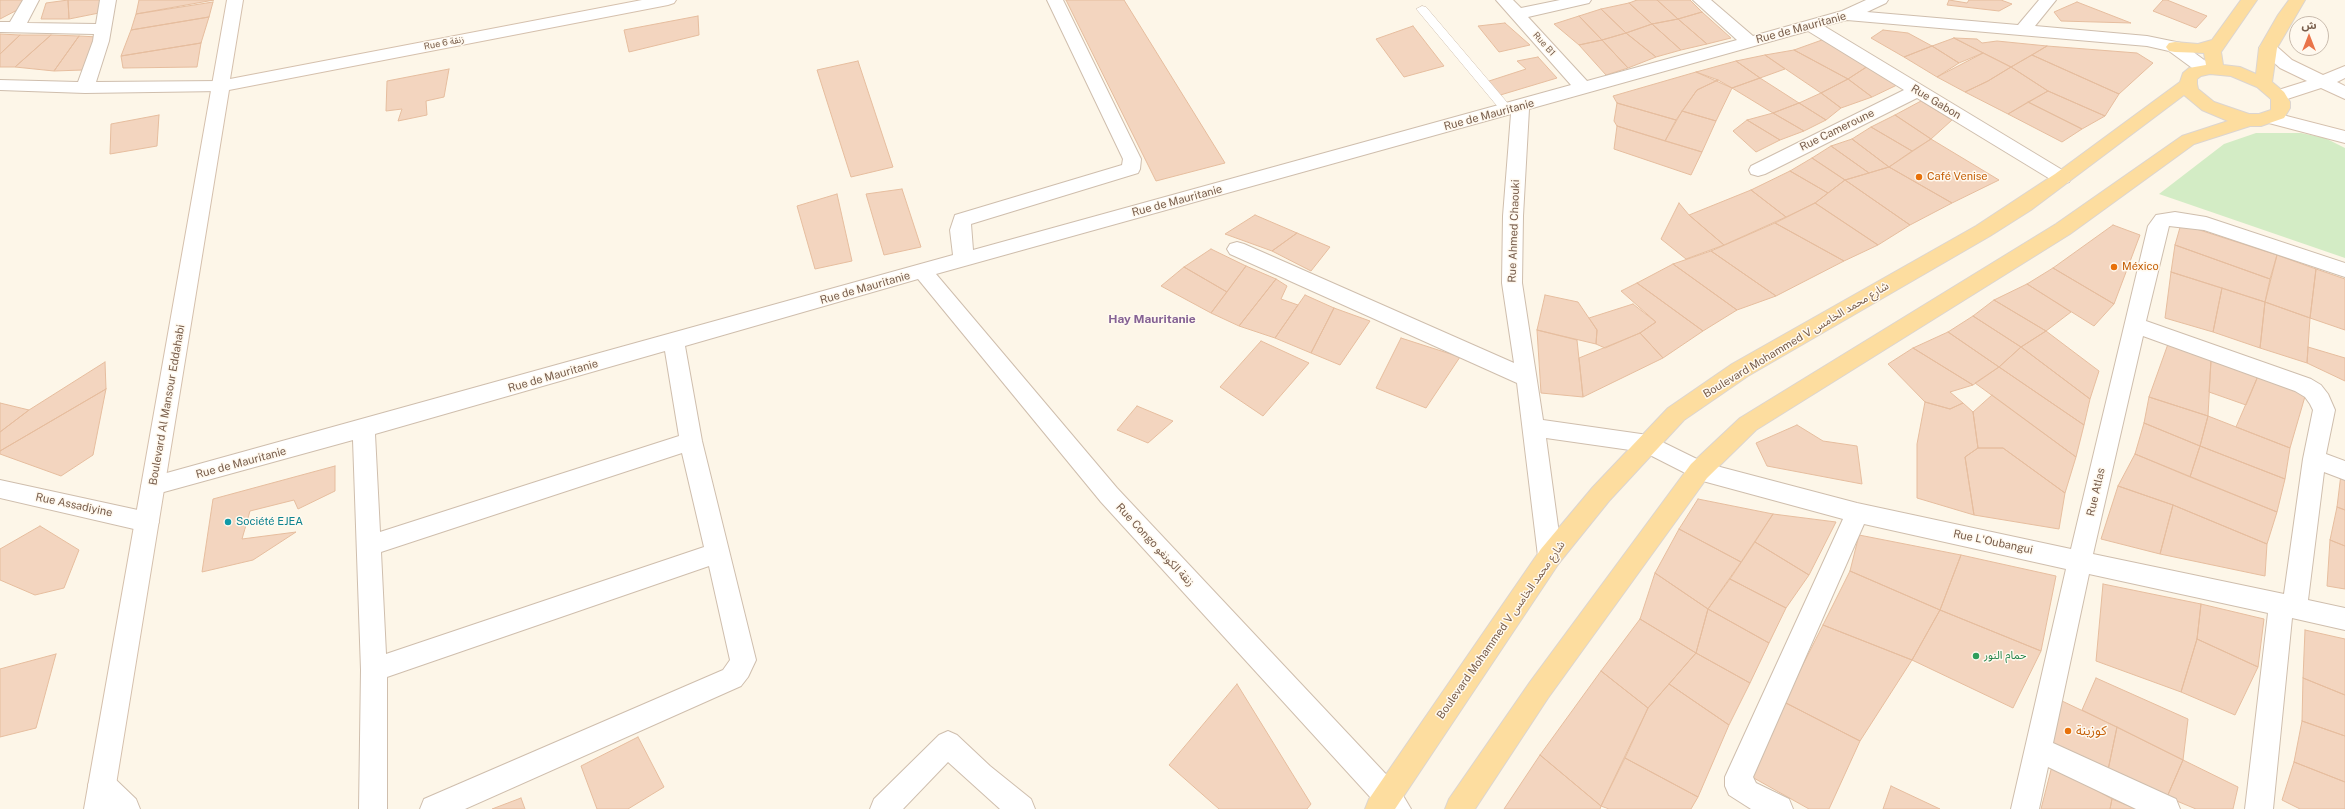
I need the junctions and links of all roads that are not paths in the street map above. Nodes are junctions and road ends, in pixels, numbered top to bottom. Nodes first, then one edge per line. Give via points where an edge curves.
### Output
1 (31, 0) edge
2 (108, 0) edge
3 (235, 0) edge
4 (668, 0) edge
5 (1055, 0) edge
6 (1504, 0) edge
7 (1583, 0) edge
8 (1701, 0) edge
9 (1880, 0) edge
10 (2048, 0) edge
11 (2249, 0) edge
12 (2297, 0) edge
13 (1422, 9) dead end
14 (1518, 14) junction
15 (1847, 15) junction
16 (1810, 24) junction
17 (8, 27) edge
18 (103, 29) junction
19 (2022, 31) junction
20 (1750, 42) junction
21 (2216, 44) junction
22 (2175, 47) junction
23 (2268, 48) junction
24 (2210, 69) junction
25 (2345, 70) edge
26 (2323, 82) junction
27 (2263, 83) junction
28 (2188, 84) junction
29 (0, 85) edge
30 (221, 86) junction
31 (85, 88) junction
32 (1584, 89) junction
33 (1916, 91) junction
34 (2278, 96) junction
35 (2344, 101) edge
36 (1514, 108) junction
37 (2271, 118) junction
38 (2249, 120) junction
39 (2345, 137) edge
40 (1758, 170) dead end
41 (2062, 178) junction
42 (1237, 249) dead end
43 (964, 259) junction
44 (2345, 270) edge
45 (923, 272) junction
46 (2135, 325) junction
47 (674, 342) junction
48 (1527, 378) junction
49 (1533, 427) junction
50 (364, 429) junction
51 (691, 441) junction
52 (1648, 444) junction
53 (2314, 459) junction
54 (2345, 470) edge
55 (1699, 471) junction
56 (154, 486) junction
57 (0, 489) edge
58 (1857, 513) junction
59 (147, 522) junction
60 (370, 545) junction
61 (718, 553) junction
62 (1550, 556) junction
63 (2080, 560) junction
64 (2288, 605) junction
65 (2345, 619) edge
66 (374, 670) junction
67 (2040, 750) junction
68 (100, 797) edge
69 (1388, 805) edge
70 (126, 809) edge
71 (374, 809) edge
72 (434, 809) edge
73 (884, 809) edge
74 (1021, 809) edge
75 (1458, 809) edge
76 (1778, 809) edge
77 (2026, 809) edge
78 (2166, 809) edge
79 (2259, 809) edge

1 - 17 street
2 - 18 street
3 - 30 street, Boulevard Al Mansour Eddahabi
4 - 30 street, Rue 6 زنقة
5 - 43 street via 1132,159 1131,169 962,220 960,230
6 - 14 street, Rue B1
7 - 14 street
8 - 20 street
9 - 15 street
10 - 19 street
11 - 21 main road
12 - 23 main road
13 - 36 lane
14 - 32 street, Rue B1
15 - 16 street, Rue de Mauritanie
15 - 19 street, Rue de Mauritanie
16 - 20 street, Rue de Mauritanie
16 - 33 street, Rue Gabon
17 - 18 street
18 - 31 street
19 - 22 street, Rue de Mauritanie via 2147,41
20 - 32 street, Rue de Mauritanie
21 - 22 main road via 2198,49
21 - 24 main road via 2212,52
22 - 24 street, Rue de Mauritanie
23 - 26 street via 2286,64
23 - 27 main road
24 - 27 main road via 2243,74
24 - 28 main road, Boulevard Mohammed V شارع محمد الخامس via 2195,72 2189,77
25 - 26 street
26 - 34 street
26 - 35 street
27 - 34 main road
28 - 38 main road via 2190,91 2208,106
28 - 41 main road, Boulevard Mohammed V شارع محمد الخامس
29 - 31 street, Rue 6 زنقة
30 - 31 street, Rue 6 زنقة
30 - 56 street, Boulevard Al Mansour Eddahabi
32 - 36 street, Rue de Mauritanie
33 - 40 street, Rue Cameroune
33 - 41 street, Rue Gabon
34 - 37 main road via 2282,108
36 - 43 street, Rue de Mauritanie
36 - 48 street, Rue Ahmed Chaouki via 1512,283
37 - 38 main road
37 - 39 street
38 - 55 main road via 2188,140 2171,150 2063,229 1748,424
41 - 52 main road, Boulevard Mohammed V شارع محمد الخامس via 1983,231 1734,374 1676,414
42 - 48 street
43 - 45 street, Rue de Mauritanie
44 - 46 street, Rue Atlas via 2206,224 2175,219 2163,220 2158,226
45 - 47 street, Rue de Mauritanie
45 - 69 street, Rue Congo زنقة الكونغو via 1108,495
46 - 53 street via 2313,391 2324,410
46 - 63 street, Rue Atlas
47 - 50 street, Rue de Mauritanie
47 - 51 street
48 - 49 street, Rue Ahmed Chaouki
49 - 52 street
49 - 62 street, Rue Ahmed Chaouki
50 - 56 street, Rue de Mauritanie
50 - 60 street
51 - 60 street
51 - 61 street
52 - 55 street, Rue L'Oubangui
52 - 62 main road, Boulevard Mohammed V شارع محمد الخامس via 1600,494
53 - 54 street
53 - 64 street
55 - 58 street, Rue L'Oubangui
55 - 75 main road via 1539,690
56 - 59 street, Boulevard Al Mansour Eddahabi
57 - 59 street, Rue Assadiyine
58 - 63 street, Rue L'Oubangui
58 - 76 street via 1738,777 1739,786 1746,792
59 - 68 street, Boulevard Al Mansour Eddahabi
60 - 66 street
61 - 66 street
61 - 72 street via 742,660 732,678
62 - 69 main road, Boulevard Mohammed V شارع محمد الخامس
63 - 64 street, Rue L'Oubangui
63 - 67 street, Rue Atlas
64 - 65 street, Rue L'Oubangui
64 - 79 street
66 - 71 street
67 - 77 street, Rue Atlas
67 - 78 street
68 - 70 street
73 - 74 street via 948,744

